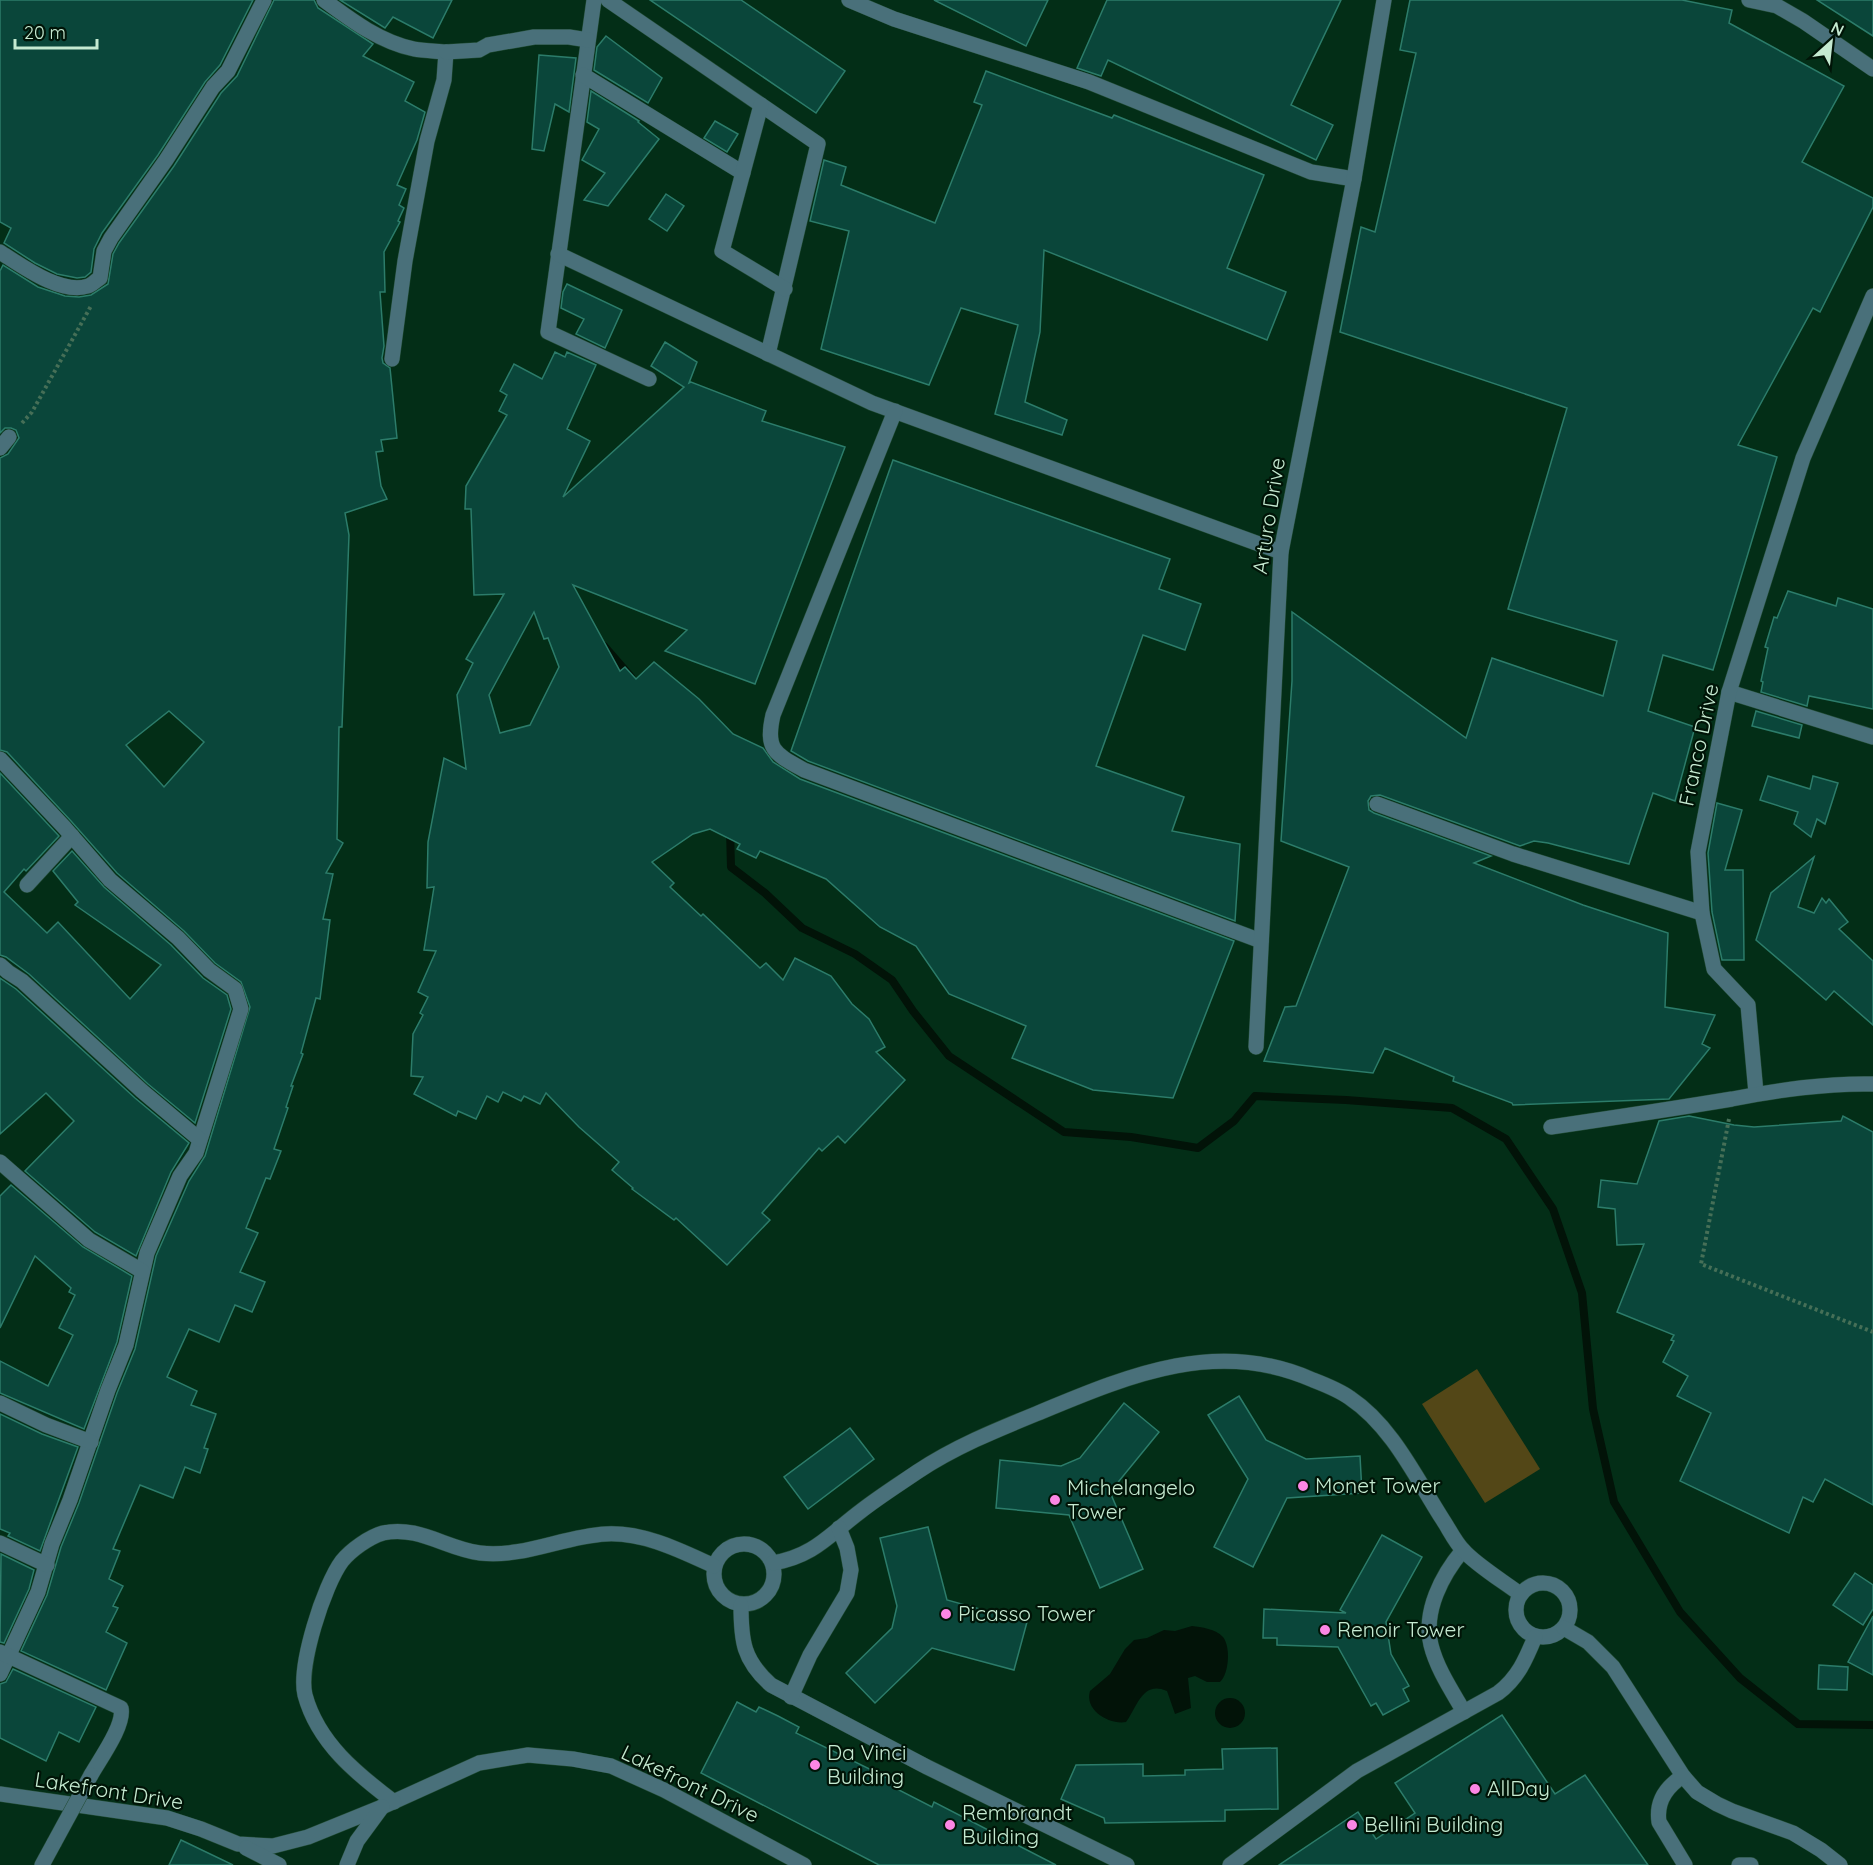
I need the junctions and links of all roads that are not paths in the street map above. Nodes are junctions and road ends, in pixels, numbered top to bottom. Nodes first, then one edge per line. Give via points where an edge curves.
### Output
1 (264, 0) edge
2 (324, 0) edge
3 (594, 0) edge
4 (608, 0) edge
5 (849, 0) edge
6 (1384, 0) edge
7 (1749, 0) edge
8 (1779, 3) edge
9 (588, 40) junction
10 (446, 52) junction
11 (1873, 69) edge
12 (583, 75) junction
13 (761, 105) junction
14 (743, 173) junction
15 (1354, 178) junction
16 (0, 254) edge
17 (558, 254) junction
18 (785, 289) junction
19 (1873, 296) edge
20 (768, 354) junction
21 (392, 359) dead end
22 (649, 379) dead end
23 (895, 411) junction
24 (1281, 552) junction
25 (1729, 692) junction
26 (1873, 736) edge
27 (0, 759) edge
28 (1377, 804) dead end
29 (72, 836) junction
30 (27, 885) dead end
31 (1702, 913) junction
32 (1261, 941) junction
33 (0, 965) edge
34 (1256, 1047) dead end
35 (1873, 1084) edge
36 (1756, 1094) junction
37 (1551, 1126) dead end
38 (200, 1139) junction
39 (0, 1162) edge
40 (142, 1271) junction
41 (0, 1403) edge
42 (91, 1442) junction
43 (839, 1528) junction
44 (0, 1543) edge
45 (1463, 1550) junction
46 (772, 1563) junction
47 (47, 1565) junction
48 (714, 1566) junction
49 (1520, 1594) junction
50 (741, 1605) junction
51 (1564, 1629) junction
52 (1535, 1637) junction
53 (4, 1654) edge
54 (0, 1674) edge
55 (791, 1697) junction
56 (1464, 1712) junction
57 (1683, 1776) junction
58 (0, 1794) edge
59 (388, 1804) junction
60 (238, 1844) junction
61 (42, 1865) edge
62 (279, 1865) edge
63 (347, 1865) edge
64 (804, 1865) edge
65 (1127, 1865) edge
66 (1230, 1865) edge
67 (1685, 1865) edge
68 (1739, 1865) edge
69 (1751, 1865) edge
70 (1840, 1865) edge

1 - 16 street via 228,71 213,87 111,237 104,251 100,278 89,286 70,288
2 - 10 street via 385,39 414,49
3 - 9 street
4 - 13 street
5 - 15 street via 894,19 1089,82 1311,172
6 - 15 street, Arturo Drive
7 - 8 street
8 - 11 street
9 - 10 street via 534,37 479,50
9 - 12 street
10 - 21 street via 444,80 427,141 405,261
12 - 14 street
12 - 17 street
13 - 14 street
13 - 18 street via 818,144
14 - 18 street via 722,251
15 - 24 street, Arturo Drive
17 - 20 street
17 - 22 street via 548,332
18 - 20 street
19 - 25 street, Franco Drive via 1803,458
20 - 23 street
23 - 24 street
23 - 32 street via 773,715 771,747 804,770
24 - 32 street, Arturo Drive
25 - 26 street
25 - 31 street, Franco Drive via 1698,852
27 - 29 street
28 - 31 street via 1513,854
29 - 30 street
29 - 38 street via 110,880 235,989 241,1010
31 - 36 street, Franco Drive via 1714,969 1748,1005
32 - 34 street, Arturo Drive
33 - 38 street
35 - 36 street via 1840,1083
36 - 37 street
38 - 40 street via 196,1153 180,1176
39 - 40 street via 89,1240
40 - 42 street via 126,1345
41 - 42 street
42 - 47 street
43 - 45 street via 886,1492 971,1440 1148,1372 1176,1365 1234,1360 1293,1370 1350,1398 1375,1418
43 - 46 street via 797,1558
43 - 55 street via 851,1570 847,1593 810,1655
44 - 47 street
45 - 49 street
45 - 56 street via 1443,1577 1429,1629 1436,1658
46 - 48 street via 761,1549 742,1544 725,1550
46 - 50 street via 772,1588 764,1598
47 - 53 street via 38,1592
48 - 50 street via 713,1577 722,1596
48 - 59 street via 627,1534 588,1536 539,1548 490,1553 400,1531 368,1540 342,1561 332,1580 310,1639 304,1670 305,1694 333,1748
49 - 51 street via 1540,1583 1561,1590 1570,1608
49 - 52 street via 1515,1605 1519,1625
50 - 55 street via 742,1642 748,1658 757,1672
51 - 52 street via 1545,1638
51 - 57 street via 1595,1648 1613,1667
52 - 56 street via 1513,1680
53 - 54 street
53 - 61 street, bridge via 121,1707 115,1733
55 - 65 street
56 - 66 street via 1357,1771
57 - 67 street via 1667,1790 1658,1815
57 - 70 street via 1697,1792 1717,1804 1793,1833
58 - 60 street, Lakefront Drive via 167,1818
59 - 60 street, Lakefront Drive via 288,1843
59 - 63 street, Lakefront Drive via 357,1841
59 - 64 street, Lakefront Drive via 479,1763 528,1755 573,1759 611,1766 664,1790
60 - 62 street
68 - 69 street

